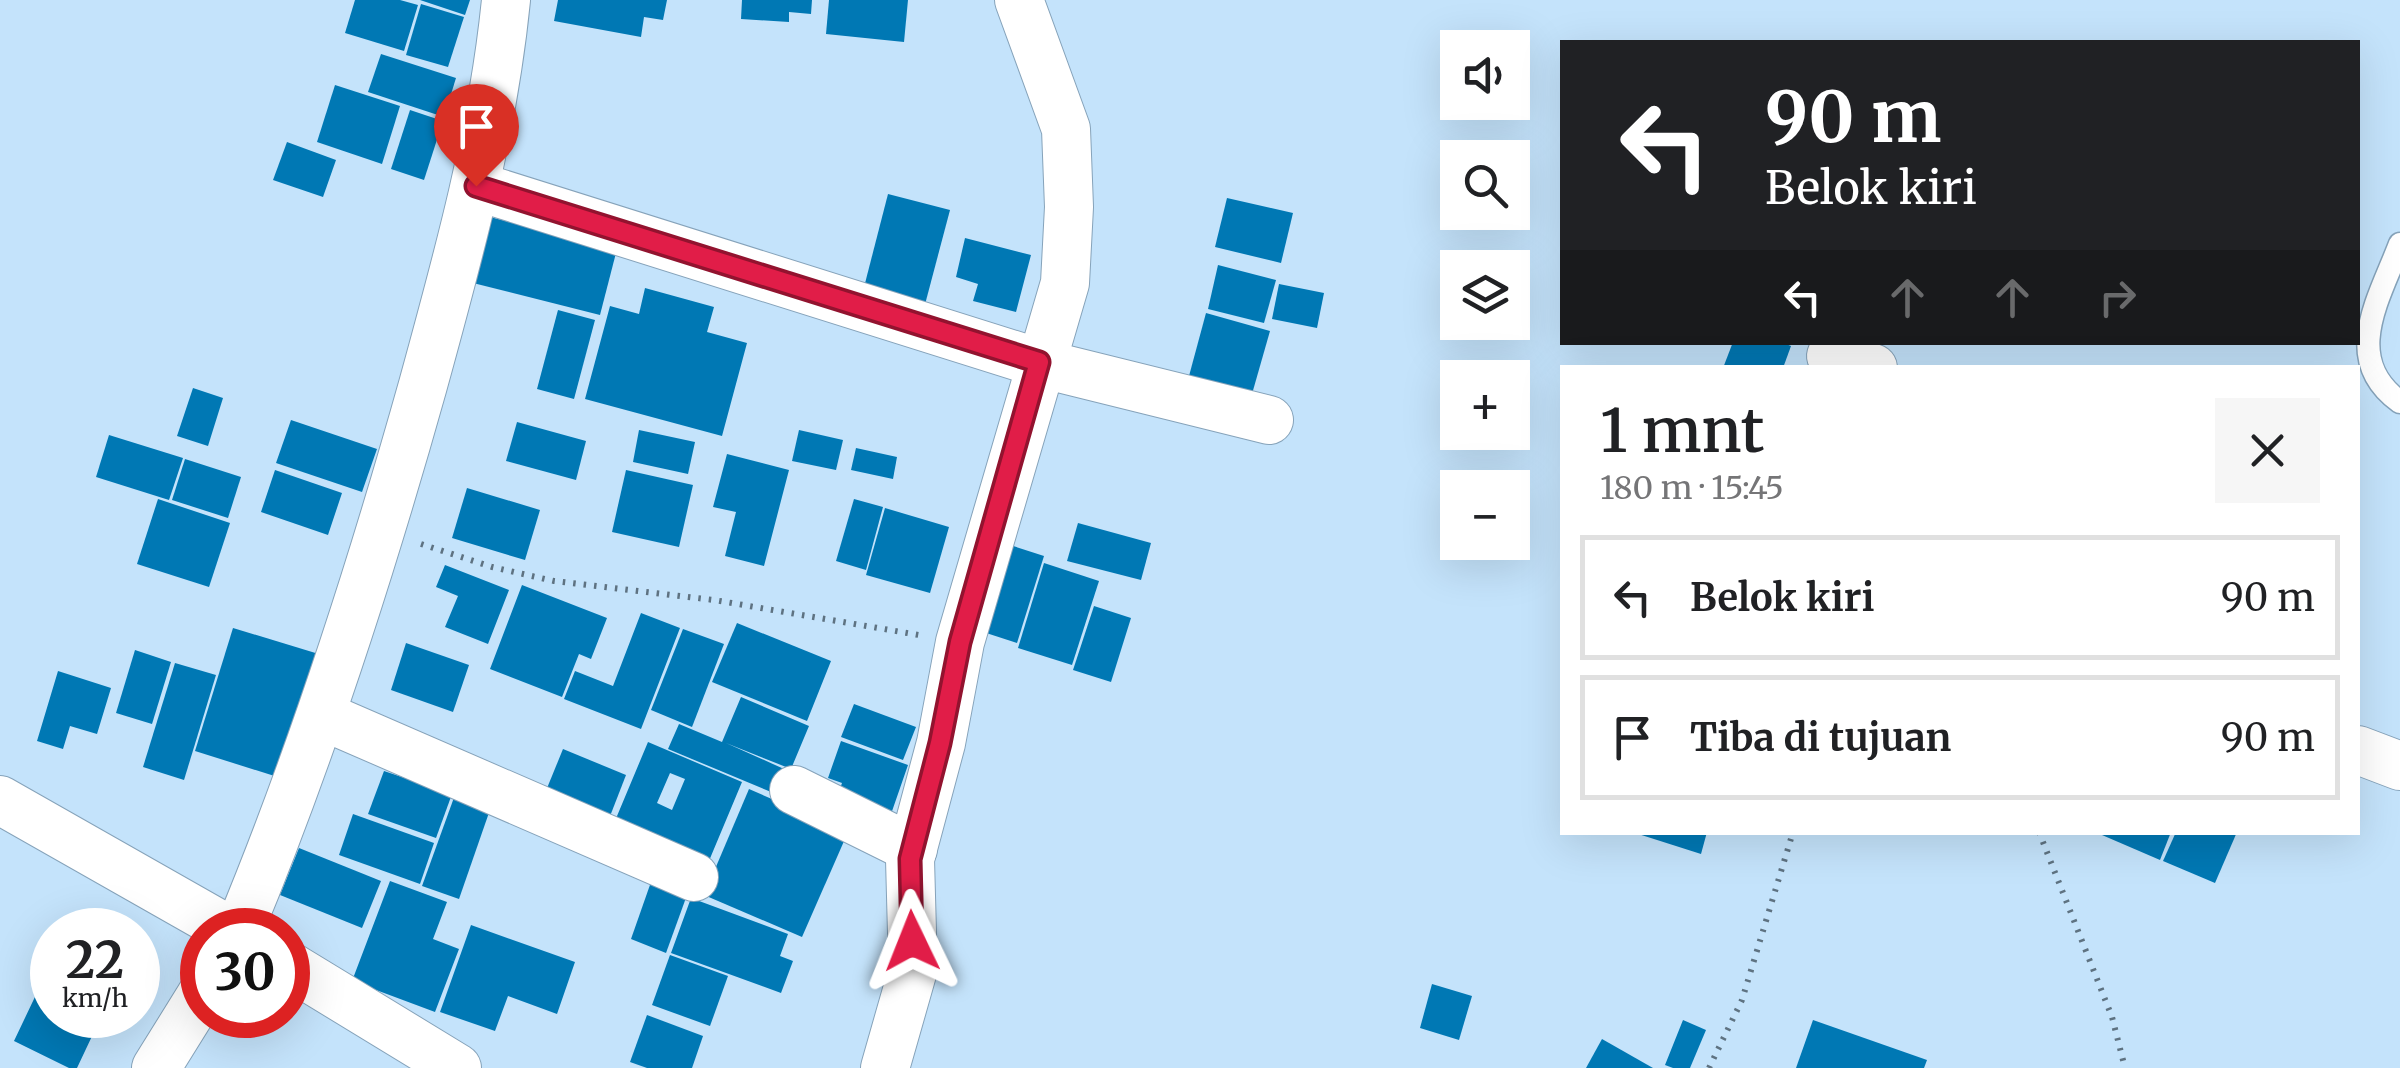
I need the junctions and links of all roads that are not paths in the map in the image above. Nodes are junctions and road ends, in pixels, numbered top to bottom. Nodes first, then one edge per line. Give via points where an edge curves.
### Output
1 (506, 0) edge
2 (1019, 0) edge
3 (476, 186) junction
4 (2400, 244) edge
5 (1039, 362) junction
6 (2400, 402) edge
7 (1269, 420) dead end
8 (323, 716) junction
9 (2360, 751) edge
10 (2400, 766) edge
11 (794, 790) dead end
12 (0, 800) edge
13 (913, 849) junction
14 (694, 877) dead end
15 (191, 908) edge
16 (248, 908) edge
17 (310, 978) edge
18 (180, 1029) edge
19 (156, 1068) edge
20 (457, 1068) edge
21 (885, 1068) edge

1 - 3 street
2 - 5 street via 1066,128 1070,206 1064,283
3 - 5 street
3 - 8 street via 382,532
4 - 6 lane via 2367,338 2374,370
5 - 7 street
5 - 13 street via 960,642
8 - 14 street
8 - 16 street
9 - 10 street
11 - 13 street
12 - 15 street
13 - 21 street via 913,970
17 - 20 street
18 - 19 street

